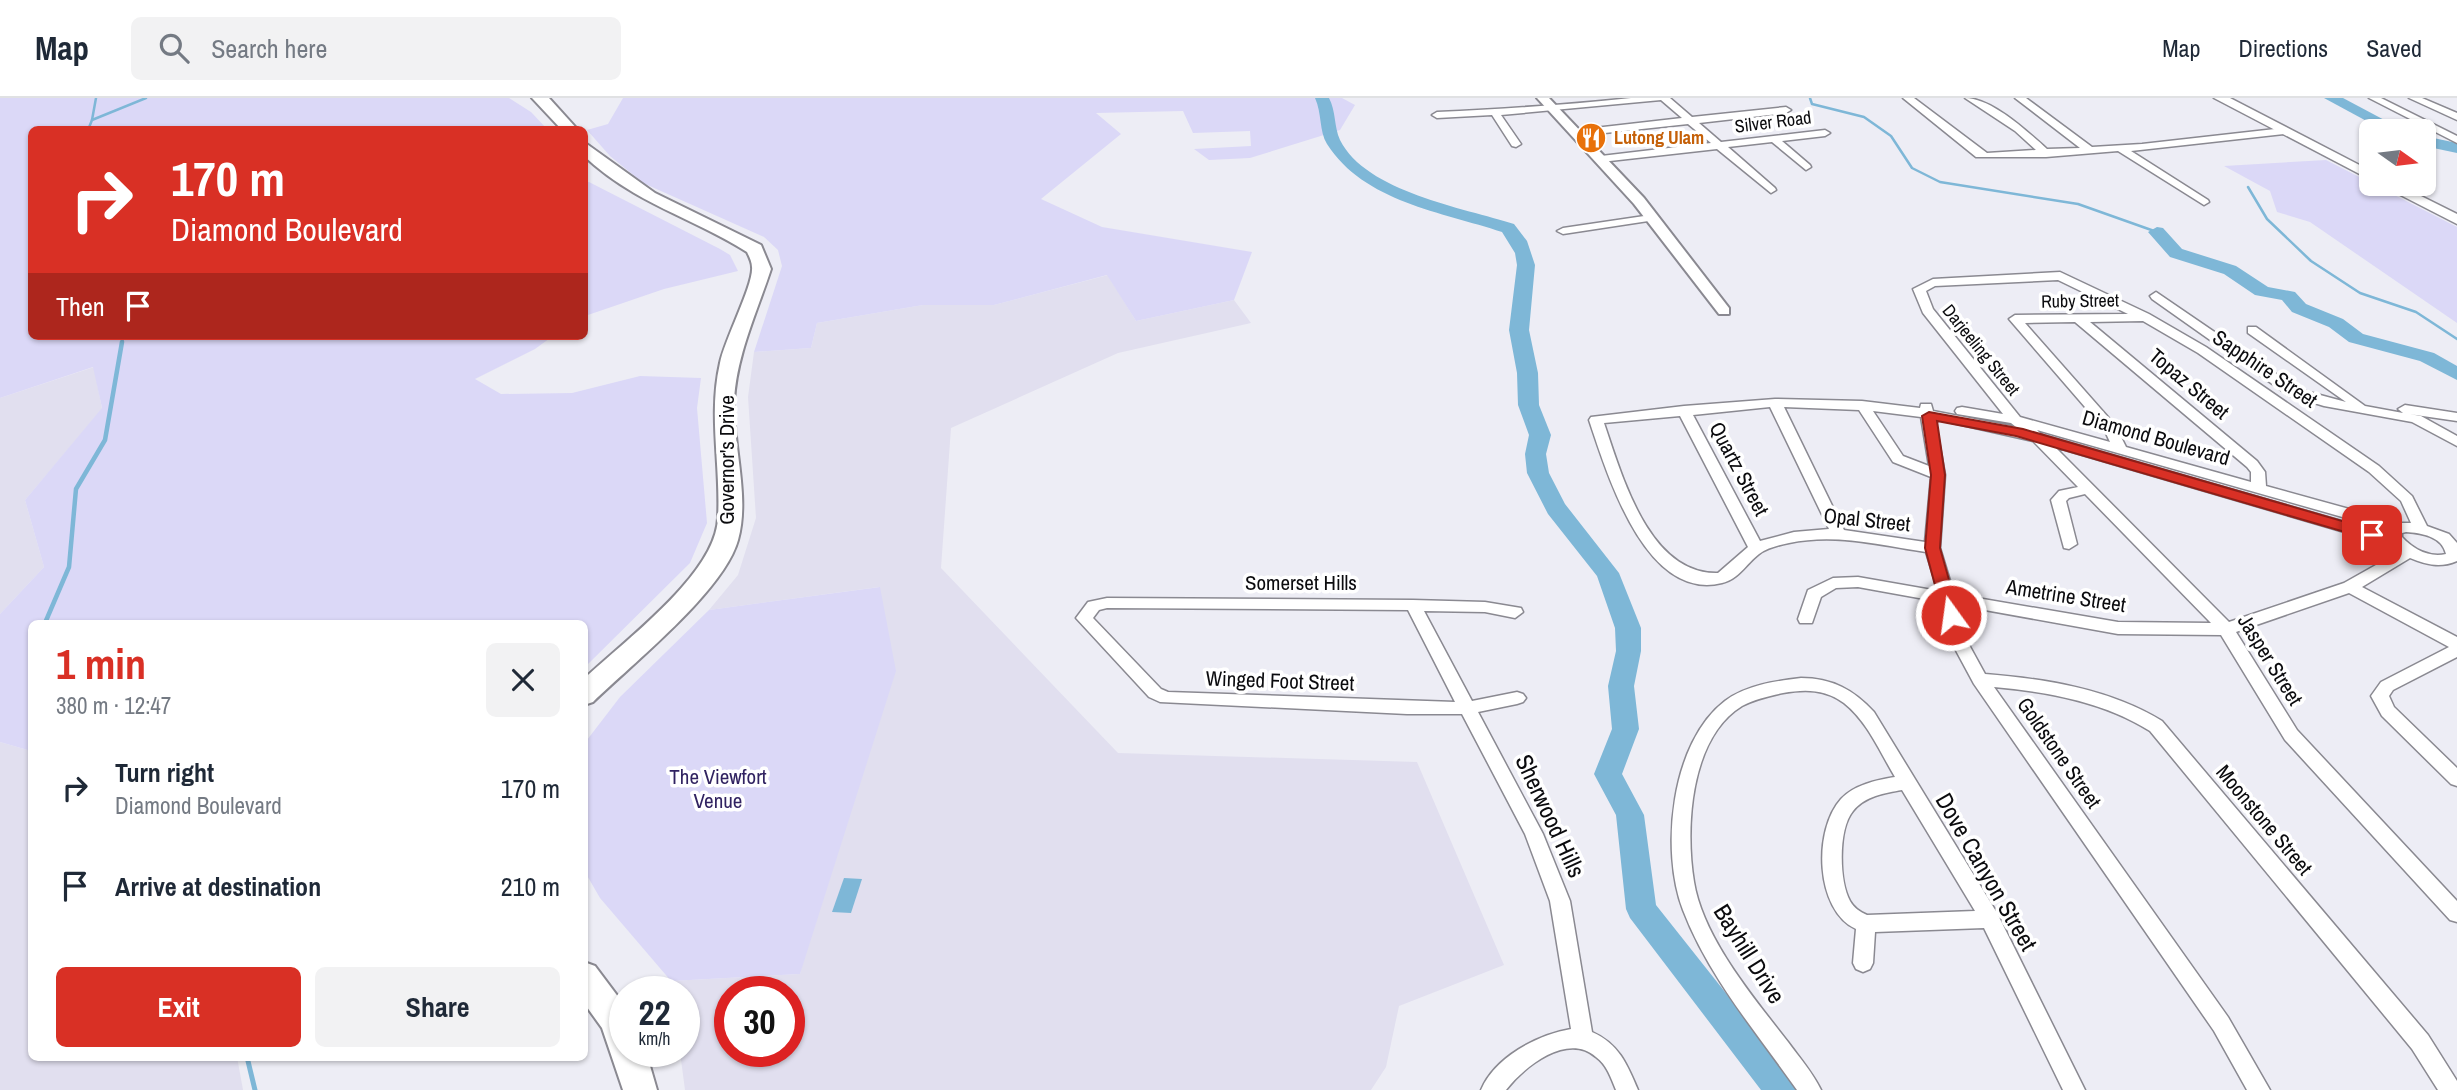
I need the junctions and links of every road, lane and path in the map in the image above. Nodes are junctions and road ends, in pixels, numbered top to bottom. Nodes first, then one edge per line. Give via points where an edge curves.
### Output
1 (539, 98) edge
2 (1543, 98) edge
3 (1661, 98) edge
4 (1908, 98) edge
5 (1970, 98) edge
6 (2020, 98) edge
7 (2220, 98) edge
8 (2229, 98) edge
9 (2374, 98) edge
10 (2414, 98) edge
11 (1553, 109) junction
12 (1493, 110) junction
13 (1786, 110) dead end
14 (1437, 115) dead end
15 (2457, 117) edge
16 (1690, 121) junction
17 (568, 126) edge
18 (2284, 131) junction
19 (1825, 133) dead end
20 (1577, 134) junction
21 (1774, 139) junction
22 (2457, 140) edge
23 (1516, 144) dead end
24 (1721, 146) junction
25 (2120, 148) junction
26 (588, 150) edge
27 (2090, 150) junction
28 (2046, 154) junction
29 (1601, 159) junction
30 (2359, 164) edge
31 (1806, 167) dead end
32 (2359, 170) edge
33 (1771, 190) dead end
34 (2411, 196) edge
35 (2419, 196) edge
36 (2204, 202) dead end
37 (2456, 217) edge
38 (1651, 218) junction
39 (1563, 231) dead end
40 (2060, 276) joint
41 (2156, 296) dead end
42 (1724, 312) dead end
43 (2145, 317) junction
44 (2078, 318) junction
45 (2252, 330) dead end
46 (1775, 403) junction
47 (1862, 405) junction
48 (2363, 408) junction
49 (1684, 410) junction
50 (1927, 410) junction
51 (2457, 417) edge
52 (2416, 419) junction
53 (2015, 420) junction
54 (2438, 432) junction
55 (2457, 434) edge
56 (2038, 438) junction
57 (2457, 442) edge
58 (2121, 450) junction
59 (1938, 475) junction
60 (2259, 488) junction
61 (2088, 489) junction
62 (2421, 528) junction
63 (1839, 535) junction
64 (2402, 541) junction
65 (2069, 544) dead end
66 (1932, 548) junction
67 (1757, 549) junction
68 (2454, 552) edge
69 (2350, 587) junction
70 (1948, 598) junction
71 (1413, 605) junction
72 (1088, 611) joint
73 (1515, 612) dead end
74 (1806, 619) dead end
75 (2225, 629) junction
76 (2457, 644) edge
77 (2457, 650) edge
78 (1980, 680) junction
79 (1840, 683) joint
80 (588, 691) edge
81 (1517, 698) dead end
82 (1468, 708) junction
83 (2457, 779) edge
84 (1906, 782) junction
85 (2457, 914) edge
86 (1990, 919) junction
87 (1866, 925) junction
88 (1863, 962) dead end
89 (588, 982) edge
90 (609, 1011) edge
91 (1583, 1040) junction
92 (633, 1067) edge
93 (640, 1090) edge
94 (1492, 1090) edge
95 (1627, 1090) edge
96 (1810, 1090) edge
97 (2074, 1090) edge
98 (2259, 1090) edge
99 (2451, 1090) edge

1 - 17 highway
2 - 11 street
3 - 11 street
3 - 16 street
4 - 28 street via 1980,155
5 - 28 street via 2019,129
6 - 27 street
7 - 18 main road
8 - 30 main road
9 - 22 street
10 - 15 street
11 - 12 street
11 - 20 street
12 - 14 street
12 - 23 street
13 - 16 street
16 - 20 street
16 - 24 street
18 - 25 street
18 - 32 main road
19 - 21 street, Silver Road
20 - 29 street
21 - 24 street, Silver Road
21 - 31 street
24 - 29 street, Silver Road
24 - 33 street
25 - 27 street
25 - 36 street
26 - 80 highway, Governor's Drive via 649,197 755,249 762,269 730,361 724,402 730,519 726,542 692,592
27 - 28 street
29 - 38 street
34 - 37 main road
35 - 37 main road
38 - 39 street
38 - 42 street
40 - 43 street, Sapphire Street
40 - 53 street, Darjeeling Street via 1933,283 1919,289 1927,310
41 - 48 street via 2293,392
43 - 44 street, Ruby Street
43 - 62 street, Sapphire Street via 2202,350 2374,469 2407,499
44 - 58 street, Ruby Street via 2015,319 2110,428
44 - 60 street, Topaz Street via 2252,464 2258,472
45 - 48 street
46 - 47 street, Diamond Boulevard
46 - 49 street, Diamond Boulevard
46 - 63 street
47 - 50 street, Diamond Boulevard
47 - 59 street via 1898,459
48 - 52 street
49 - 67 street, Quartz Street
49 - 67 street, Diamond Boulevard via 1596,420 1624,501 1658,556 1696,578 1718,580
50 - 53 street, Diamond Boulevard
50 - 56 street, Diamond Boulevard
50 - 59 street, Goldstone Street
51 - 52 street via 2404,408
52 - 54 street
53 - 56 street, Darjeeling Street
53 - 58 street, Diamond Boulevard
54 - 55 street
54 - 57 street
56 - 61 street, Jasper Street
56 - 64 street, Diamond Boulevard
58 - 60 street, Diamond Boulevard
59 - 66 street, Goldstone Street
60 - 64 street, Diamond Boulevard
61 - 65 street via 2064,494 2059,500
61 - 75 street, Jasper Street
62 - 64 street
62 - 68 street
63 - 66 street, Opal Street
63 - 67 street, Opal Street via 1796,536
64 - 68 street via 2437,561
64 - 69 street, Ametrine Street
66 - 70 street, Goldstone Street
69 - 75 street, Ametrine Street
69 - 76 street
70 - 74 street, Ametrine Street via 1857,582 1833,583 1814,594
70 - 75 street, Ametrine Street via 2118,628
70 - 78 street, Goldstone Street via 1954,632
71 - 72 street, Somerset Hills via 1107,603
71 - 73 street, Somerset Hills
71 - 82 street, Sherwood Hills
72 - 82 street, Winged Foot Street via 1084,618 1089,626 1155,693 1166,698
75 - 85 street, Jasper Street via 2291,735
77 - 83 street via 2387,686 2379,696 2388,711
78 - 98 street, Goldstone Street via 2221,1024
78 - 99 street, Moonstone Street via 2118,705 2155,726 2420,1042
79 - 84 street, Dove Canyon Street via 1868,717
79 - 96 street, Bayhill Drive via 1759,692 1726,708 1696,755 1681,832 1686,890 1697,922
81 - 82 street, Winged Foot Street
82 - 91 street, Sherwood Hills via 1552,873
84 - 86 street, Dove Canyon Street
84 - 87 street via 1854,798 1837,822 1833,860 1838,895 1843,908
86 - 87 street
86 - 97 street, Dove Canyon Street
87 - 88 street
89 - 90 highway
91 - 94 street via 1561,1041 1528,1054 1504,1072
91 - 95 street via 1601,1047 1615,1061
92 - 93 highway

